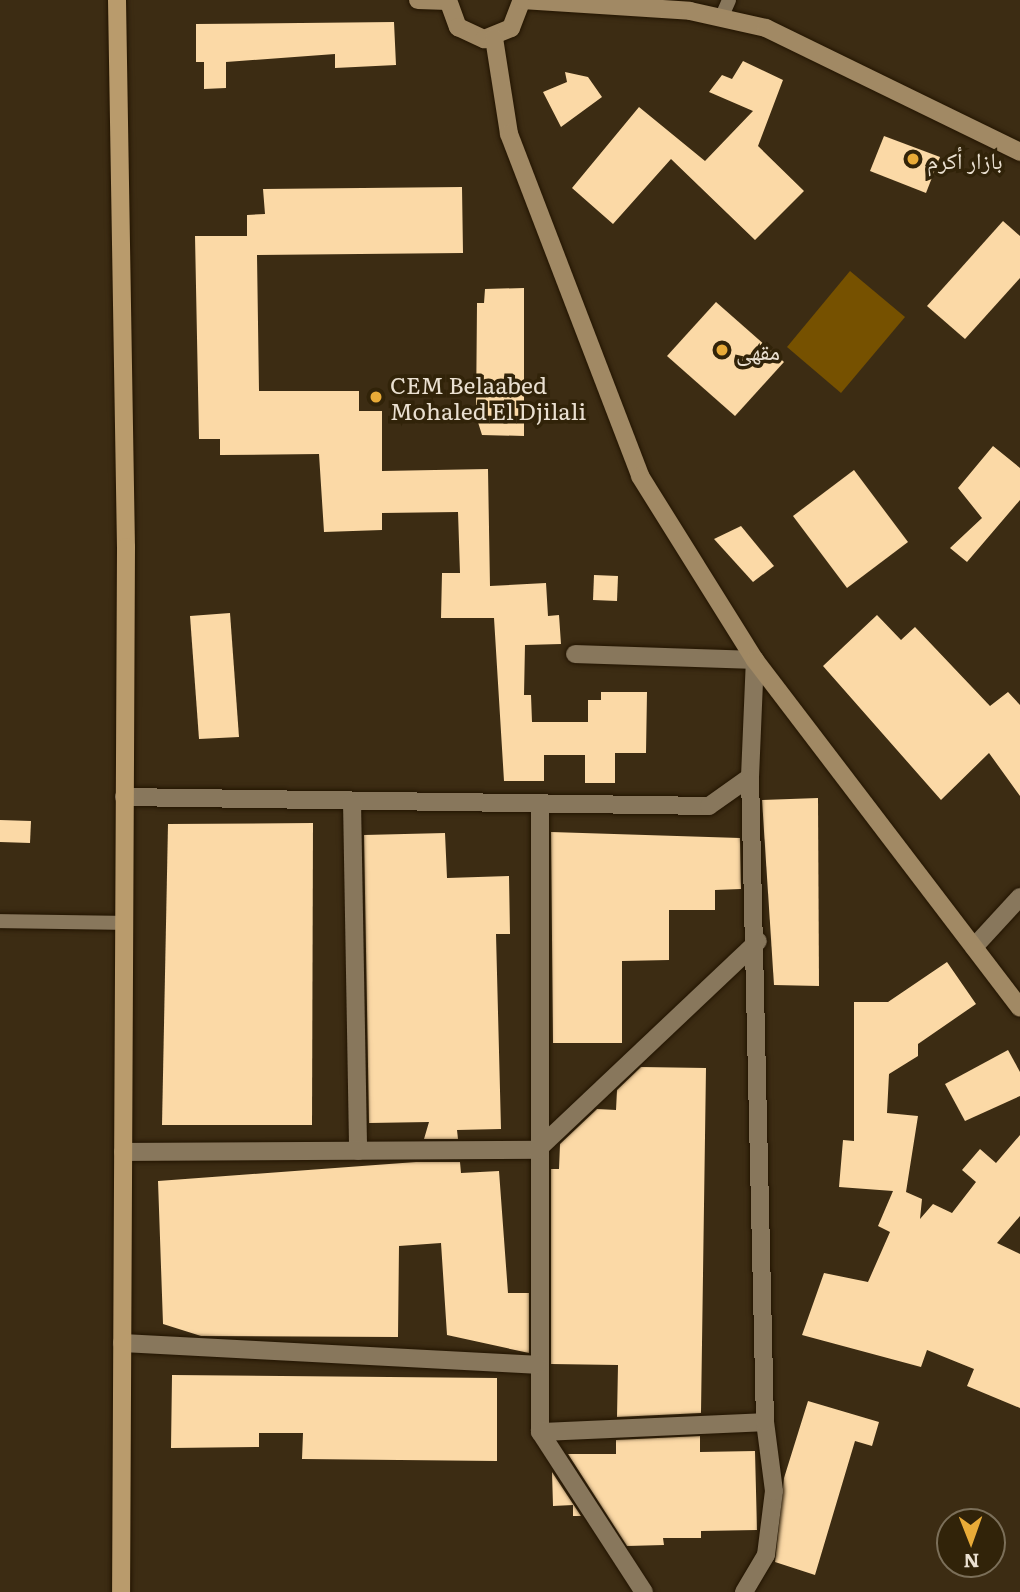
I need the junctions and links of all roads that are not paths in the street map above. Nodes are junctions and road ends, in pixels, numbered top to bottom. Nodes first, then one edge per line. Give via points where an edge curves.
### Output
1 (117, 0) edge
2 (418, 0) edge
3 (522, 0) edge
4 (448, 1) edge
5 (629, 3) edge
6 (726, 8) edge
7 (494, 38) junction
8 (1020, 152) edge
9 (575, 654) dead end
10 (755, 660) junction
11 (750, 777) junction
12 (124, 797) junction
13 (352, 801) junction
14 (540, 804) junction
15 (1020, 897) edge
16 (0, 921) edge
17 (124, 923) junction
18 (758, 941) junction
19 (974, 947) junction
20 (1020, 1008) edge
21 (537, 1150) junction
22 (358, 1151) junction
23 (123, 1152) junction
24 (122, 1343) junction
25 (536, 1365) junction
26 (765, 1422) junction
27 (540, 1432) junction
28 (121, 1592) edge
29 (644, 1592) edge
30 (744, 1592) edge

1 - 12 main road
2 - 4 street
3 - 5 street
3 - 7 street via 517,20
4 - 7 street via 458,27 475,38
5 - 6 street
6 - 8 street
7 - 10 street via 509,134 611,410 675,540
9 - 10 street
10 - 11 street
10 - 19 street
11 - 14 street via 709,806
11 - 18 street
12 - 13 street
12 - 17 main road
13 - 14 street
13 - 22 street
14 - 21 street
15 - 19 street
16 - 17 lane
17 - 23 main road
18 - 21 street
18 - 26 street
19 - 20 street
21 - 22 street
21 - 25 street
22 - 23 street
23 - 24 main road
24 - 25 street
24 - 28 main road
25 - 27 street
26 - 27 street
26 - 30 street via 774,1491 766,1555
27 - 29 street

